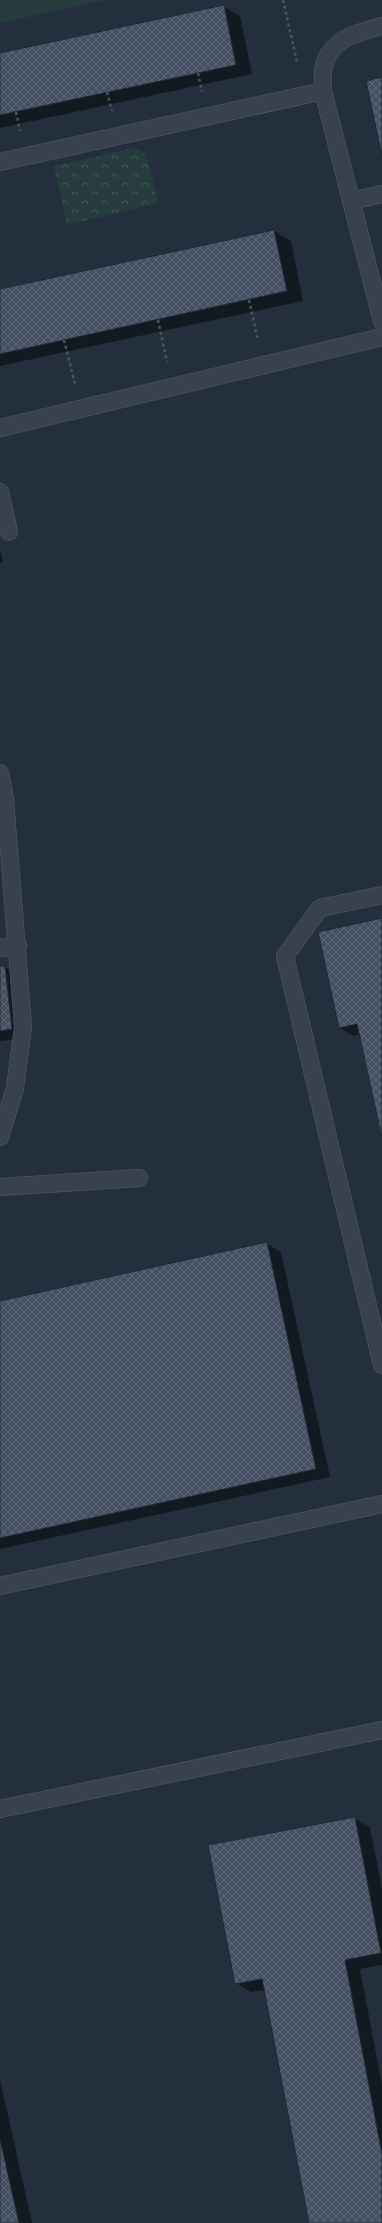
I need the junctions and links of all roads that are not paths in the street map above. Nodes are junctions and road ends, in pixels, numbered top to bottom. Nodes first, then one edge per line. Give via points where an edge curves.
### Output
1 (382, 26) edge
2 (323, 91) junction
3 (0, 162) edge
4 (382, 194) edge
5 (351, 201) junction
6 (382, 321) edge
7 (382, 337) edge
8 (0, 428) edge
9 (0, 492) edge
10 (9, 532) dead end
11 (0, 773) edge
12 (382, 895) edge
13 (18, 946) junction
14 (0, 948) edge
15 (0, 1137) edge
16 (139, 1178) dead end
17 (0, 1187) edge
18 (382, 1365) edge
19 (382, 1504) edge
20 (0, 1586) edge
21 (382, 1730) edge
22 (0, 1809) edge

1 - 2 lane via 357,33 335,46 324,66
2 - 3 lane
2 - 5 lane
4 - 5 lane
5 - 6 lane
7 - 8 lane
9 - 10 lane
11 - 13 lane via 5,799
12 - 18 lane via 320,908 285,956
13 - 14 lane
13 - 15 lane via 23,1027 15,1088
16 - 17 lane
19 - 20 lane
21 - 22 lane

